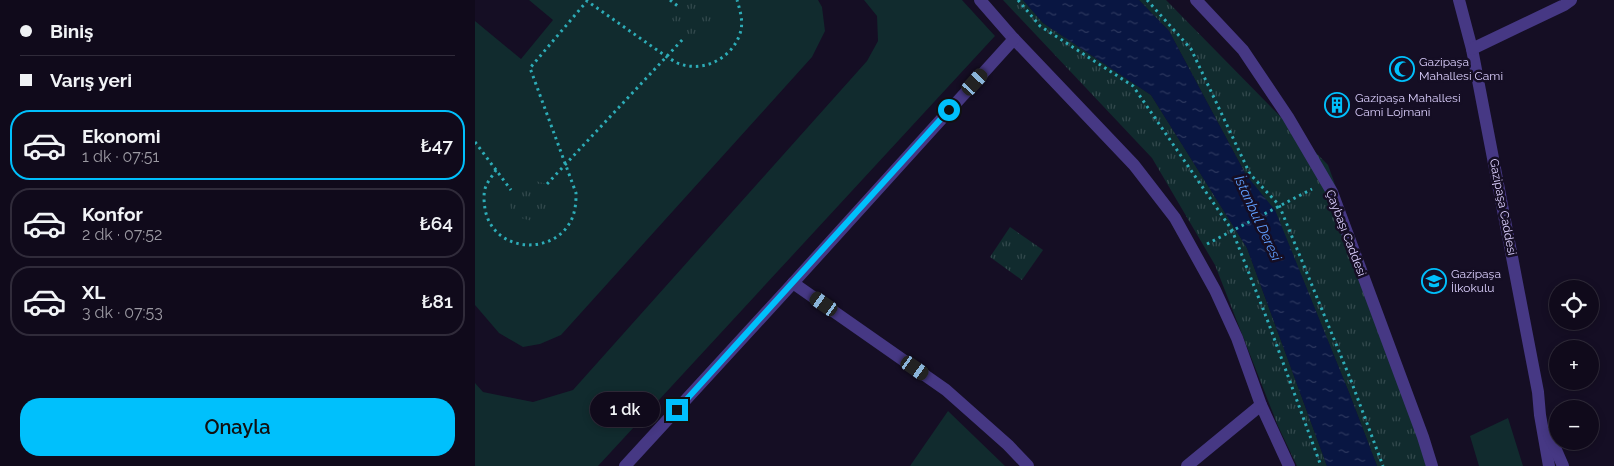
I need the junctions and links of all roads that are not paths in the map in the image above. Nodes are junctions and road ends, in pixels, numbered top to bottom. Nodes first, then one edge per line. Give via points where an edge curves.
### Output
1 (981, 0) edge
2 (1196, 0) edge
3 (1459, 0) edge
4 (1571, 0) edge
5 (1014, 38) junction
6 (1473, 49) junction
7 (793, 283) junction
8 (1261, 405) junction
9 (1540, 415) junction
10 (625, 466) edge
11 (1028, 466) edge
12 (1187, 466) edge
13 (1289, 466) edge
14 (1432, 466) edge
15 (1549, 466) edge
16 (1563, 466) edge

1 - 5 street
2 - 14 street, Çaybaşı Caddesi via 1243,50 1288,117 1332,192
3 - 6 street, Gazipaşa Caddesi
4 - 6 street
5 - 7 street
5 - 8 street via 1134,165 1175,218 1215,290 1237,338
6 - 9 street, Gazipaşa Caddesi
7 - 10 street
7 - 11 street via 946,390
8 - 12 street
8 - 13 street
9 - 15 street, Gazipaşa Caddesi
9 - 16 street, Gazipaşa Caddesi

